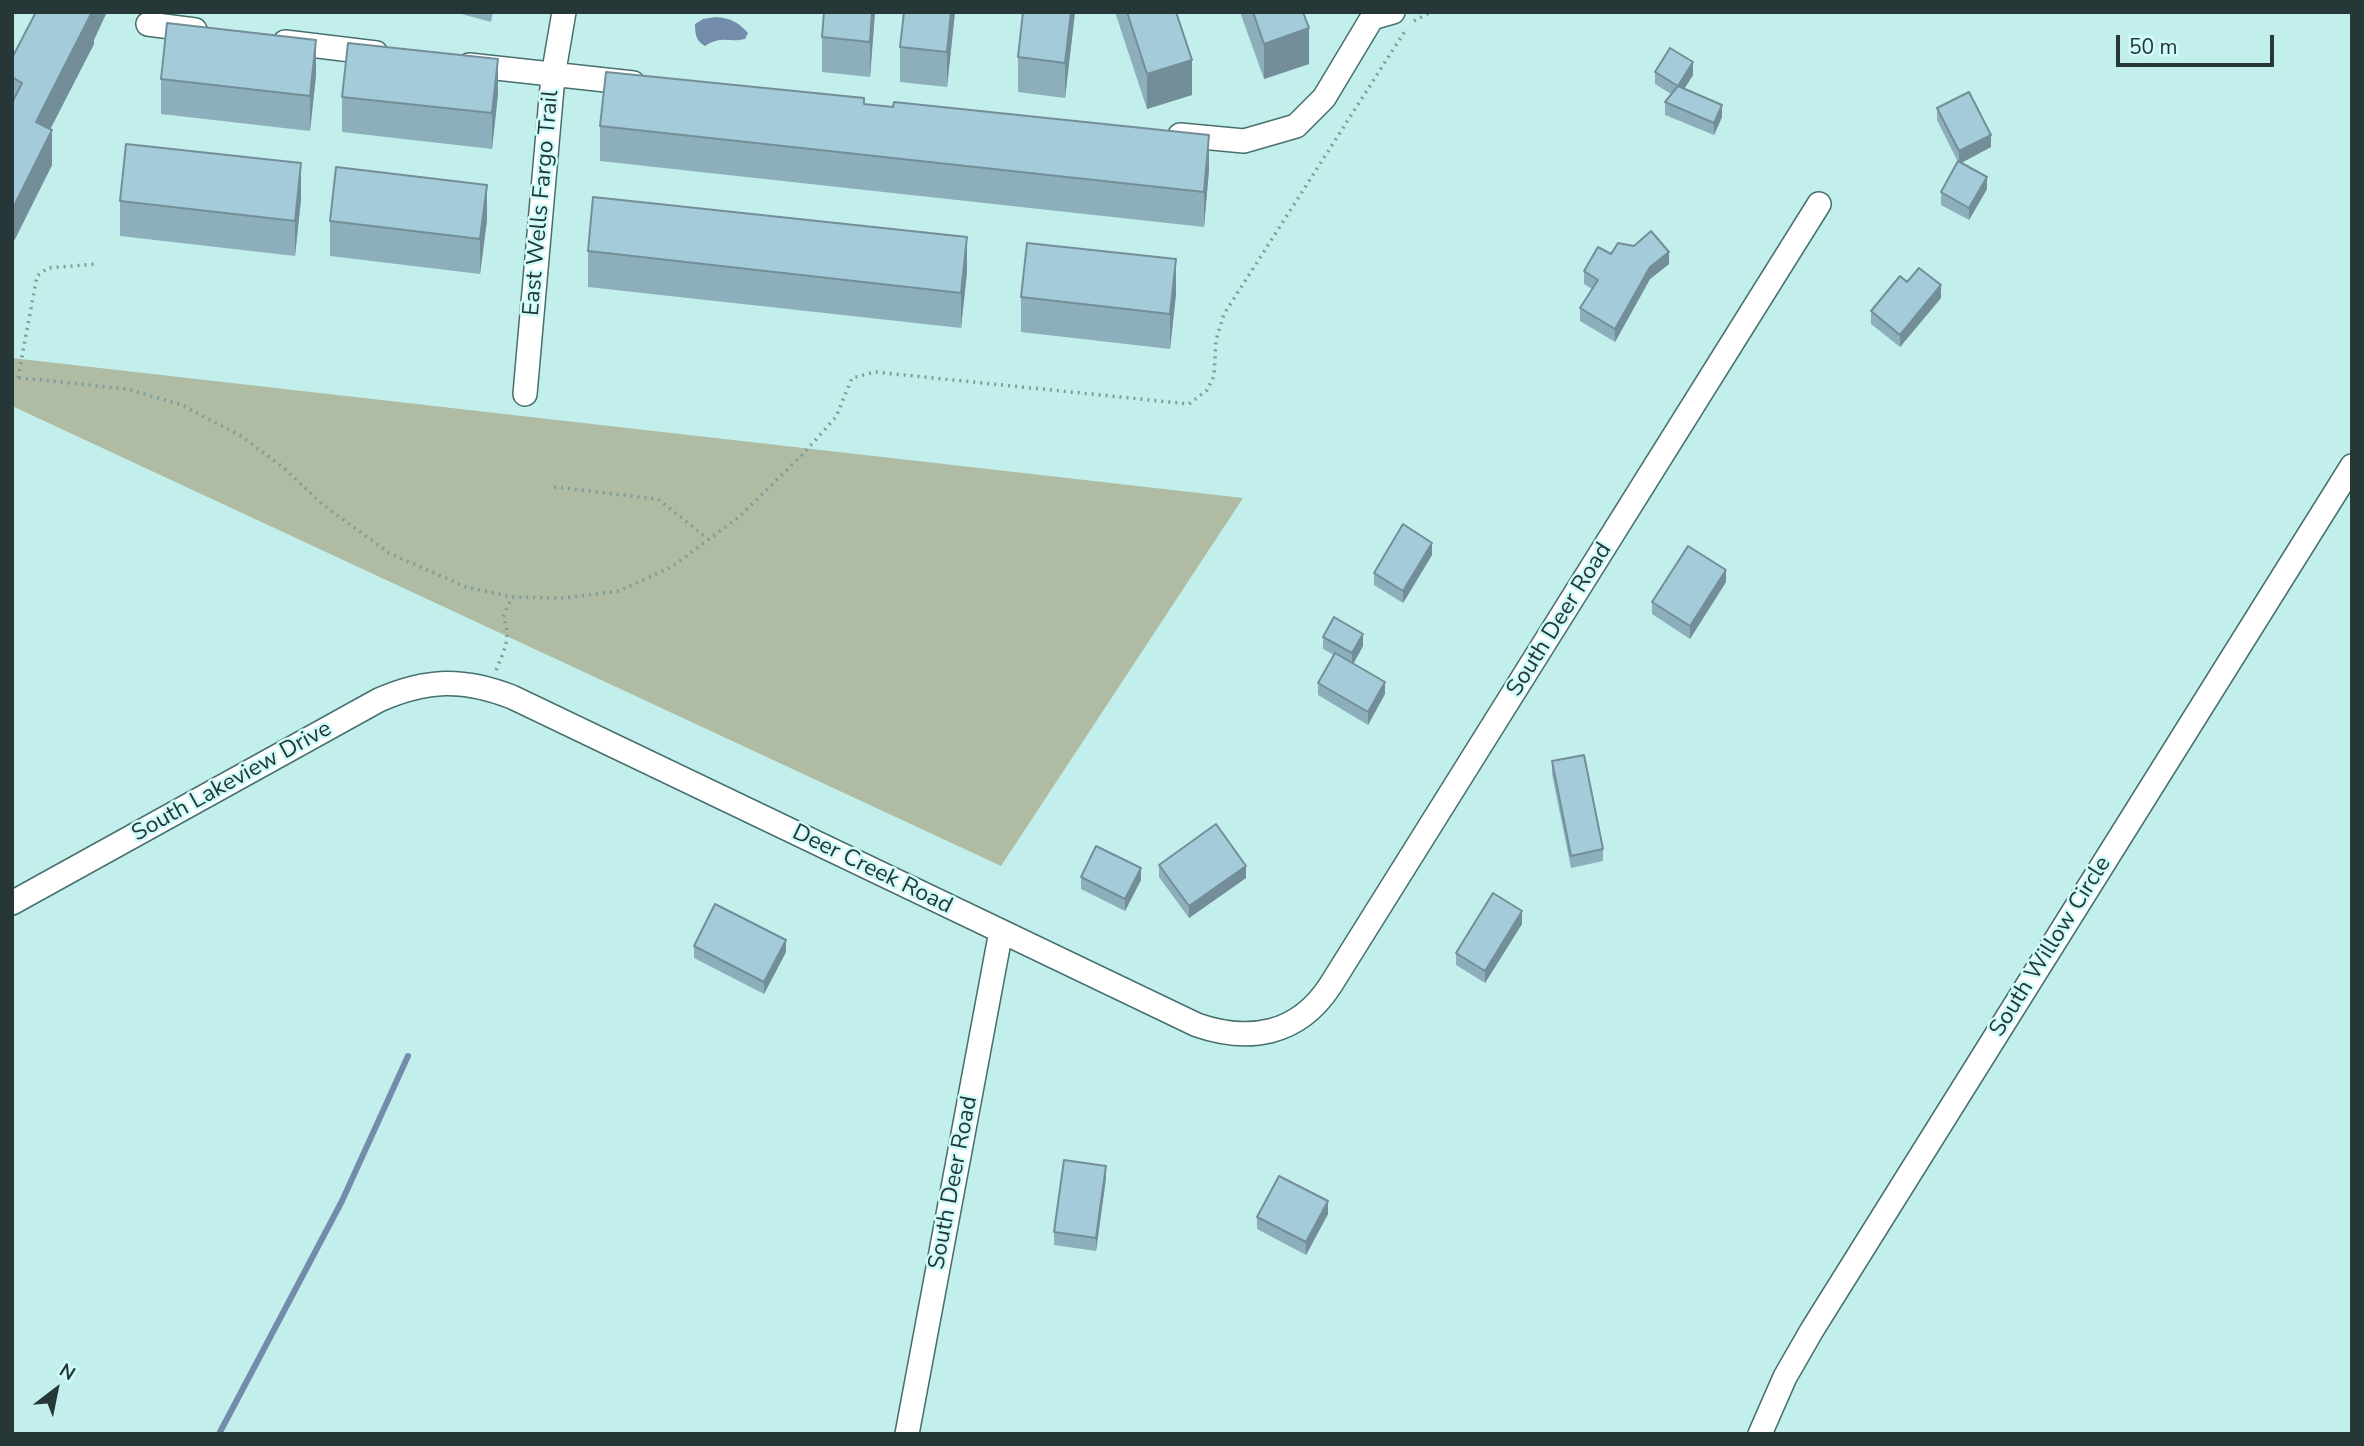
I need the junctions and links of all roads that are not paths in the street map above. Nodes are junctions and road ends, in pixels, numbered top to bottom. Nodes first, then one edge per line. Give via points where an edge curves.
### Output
1 (564, 12) edge
2 (1393, 12) edge
3 (148, 24) dead end
4 (215, 33) edge
5 (268, 40) edge
6 (391, 55) edge
7 (446, 62) edge
8 (553, 76) junction
9 (652, 85) edge
10 (1161, 133) edge
11 (1819, 204) dead end
12 (525, 394) dead end
13 (2352, 466) edge
14 (458, 683) joint
15 (12, 903) edge
16 (1001, 931) junction
17 (1289, 1024) joint
18 (907, 1434) edge
19 (1760, 1434) edge

1 - 8 street, East Wells Fargo Trail
2 - 10 street via 1372,18 1324,98 1296,126 1244,141
3 - 4 street
5 - 6 street
7 - 8 street
8 - 9 street
8 - 12 street, East Wells Fargo Trail
11 - 17 street, South Deer Road via 1330,986 1309,1011
13 - 19 street, South Willow Circle via 1812,1330
14 - 15 street, South Lakeview Drive via 429,684 379,701
14 - 16 street, Deer Creek Road via 491,689
16 - 17 street, Deer Creek Road via 1220,1033 1244,1035
16 - 18 street, South Deer Road

